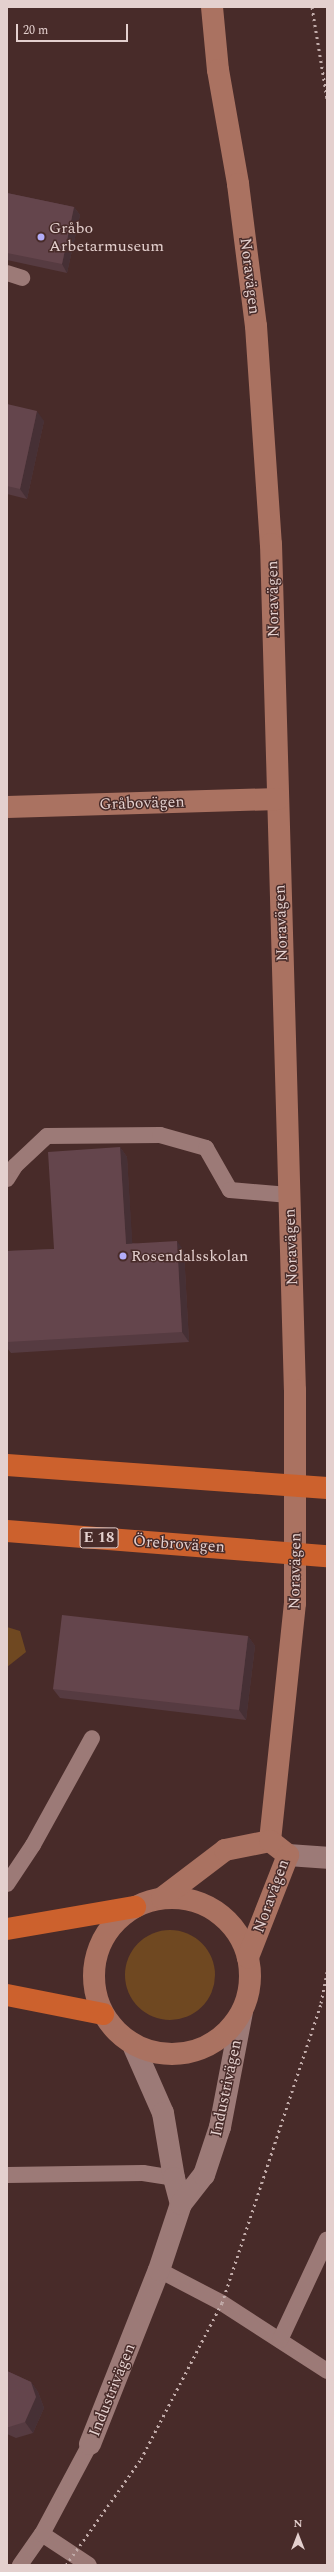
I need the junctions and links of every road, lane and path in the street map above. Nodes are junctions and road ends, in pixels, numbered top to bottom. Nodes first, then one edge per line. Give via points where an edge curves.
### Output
1 (212, 7) edge
2 (278, 799) junction
3 (7, 806) edge
4 (7, 1179) edge
5 (289, 1195) junction
6 (7, 1465) edge
7 (327, 1488) edge
8 (7, 1532) edge
9 (327, 1556) edge
10 (92, 1738) dead end
11 (270, 1841) junction
12 (288, 1855) junction
13 (327, 1858) edge
14 (7, 1884) edge
15 (162, 1898) junction
16 (135, 1906) junction
17 (7, 1929) edge
18 (248, 1956) junction
19 (7, 1995) edge
20 (242, 2012) junction
21 (102, 2014) junction
22 (134, 2047) junction
23 (7, 2175) edge
24 (174, 2178) junction
25 (181, 2204) junction
26 (327, 2238) edge
27 (159, 2270) junction
28 (280, 2340) junction
29 (327, 2372) edge
30 (90, 2444) joint
31 (42, 2534) junction
32 (20, 2565) edge
33 (89, 2565) edge

1 - 2 street, Noravägen via 218,70 238,184 265,422 272,544
2 - 3 street, Gråbovägen
2 - 5 street, Noravägen
4 - 5 lane via 15,1166 47,1136 160,1135 206,1148 230,1190
5 - 11 street, Noravägen via 295,1390 295,1603
6 - 7 highway
8 - 9 highway, Örebrovägen / E 18
10 - 14 lane via 33,1845
11 - 12 street, Noravägen
11 - 15 street, Noravägen via 225,1850
12 - 13 street
12 - 18 street, Noravägen
15 - 16 street
15 - 18 street via 204,1904 216,1912 236,1932
16 - 17 highway
16 - 21 street via 113,1923 95,1960 94,1987
18 - 20 street via 250,1984
19 - 21 highway
20 - 22 street via 225,2034 213,2043 186,2053 172,2055
20 - 25 street, Industrivägen via 220,2127 204,2175
21 - 22 street via 110,2026
22 - 24 street via 163,2113
23 - 24 lane via 143,2174
24 - 25 street
25 - 27 street, Industrivägen
26 - 28 lane
27 - 28 lane via 222,2303
27 - 30 street, Industrivägen
28 - 29 lane
30 - 31 lane, Industrivägen
31 - 32 lane, Industrivägen
31 - 33 lane

